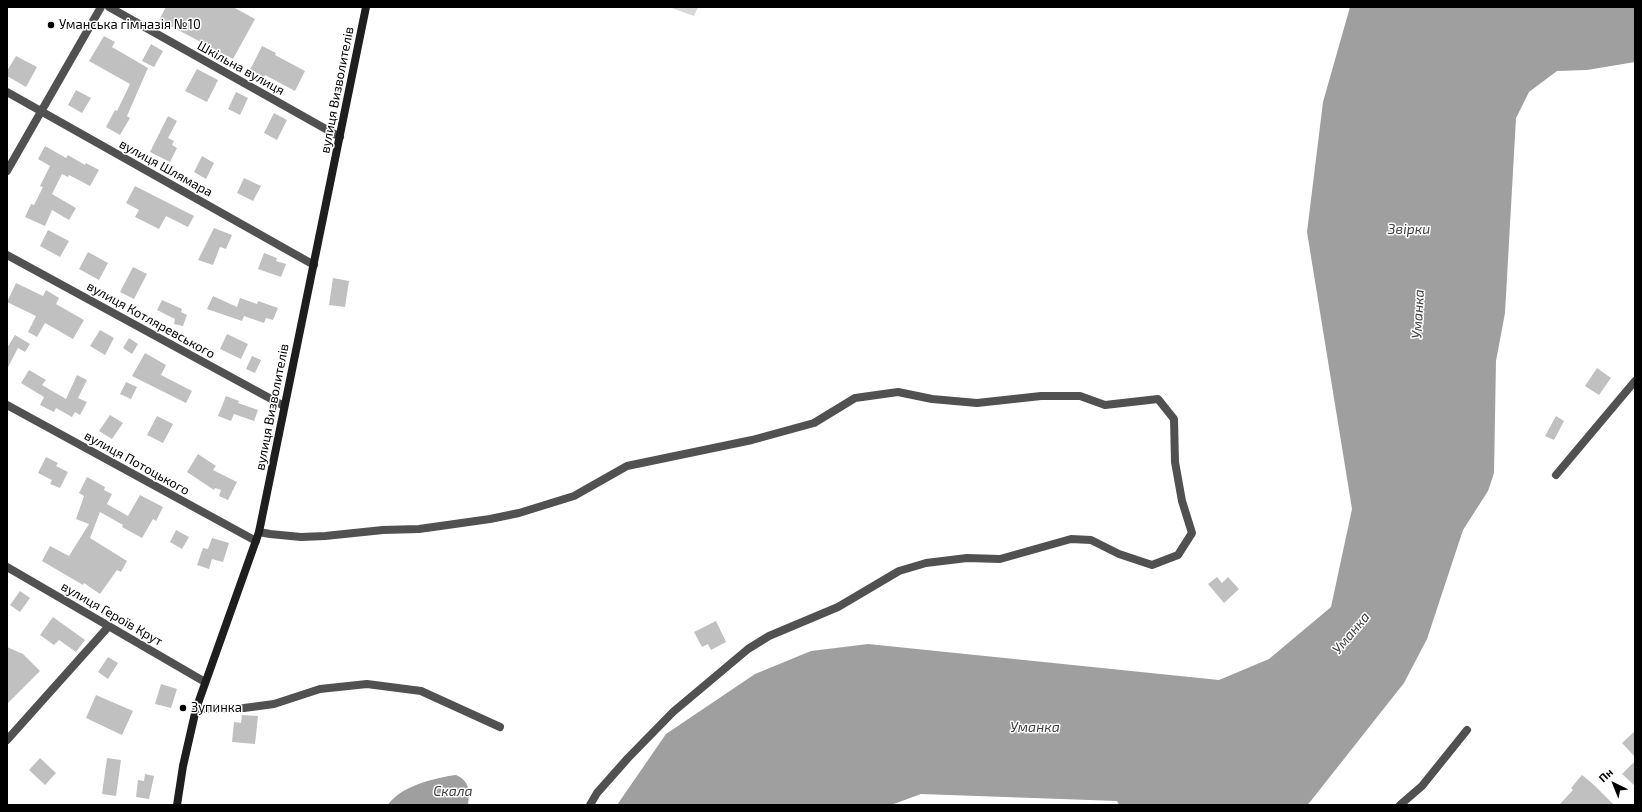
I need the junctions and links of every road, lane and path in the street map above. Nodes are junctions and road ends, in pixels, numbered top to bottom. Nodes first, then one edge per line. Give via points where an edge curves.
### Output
1 (101, 7) edge
2 (109, 7) edge
3 (366, 7) edge
4 (7, 92) edge
5 (41, 111) junction
6 (340, 137) junction
7 (7, 171) edge
8 (7, 254) edge
9 (314, 264) junction
10 (1635, 381) edge
11 (7, 405) edge
12 (284, 406) junction
13 (1556, 475) dead end
14 (259, 532) junction
15 (256, 541) junction
16 (7, 567) edge
17 (109, 626) junction
18 (205, 682) junction
19 (196, 709) junction
20 (500, 727) dead end
21 (1467, 730) dead end
22 (7, 740) edge
23 (177, 805) edge
24 (590, 805) edge
25 (1400, 805) edge

1 - 5 street
2 - 6 street, Шкільна вулиця
3 - 6 main road, вулиця Визволителів
4 - 5 street, вулиця Шлямара
5 - 7 street
5 - 9 street, вулиця Шлямара
6 - 9 main road, вулиця Визволителів
8 - 12 street, вулиця Котляревського
9 - 12 main road, вулиця Визволителів
10 - 13 street
11 - 15 street, вулиця Потоцького
12 - 14 main road, вулиця Визволителів
14 - 15 main road, вулиця Визволителів
14 - 24 street via 301,537 325,536 419,529 519,513 574,496 627,466 691,454 814,423 855,398 898,392 932,399 978,403 1041,396 1080,396 1105,405 1158,399 1174,419 1175,462 1182,501 1192,533 1178,555 1152,565 1118,554 1091,540 1071,539 1000,559 967,558 926,562 899,571 838,607 769,636 748,649 673,712 628,758 597,793
15 - 18 main road, вулиця Визволителів
16 - 17 street, вулиця Героїв Крут
17 - 18 street, вулиця Героїв Крут
17 - 22 street
18 - 19 main road, вулиця Визволителів
19 - 20 street via 244,708 274,704 320,689 367,684 421,691
19 - 23 main road, вулиця Визволителів
21 - 25 street via 1422,786

